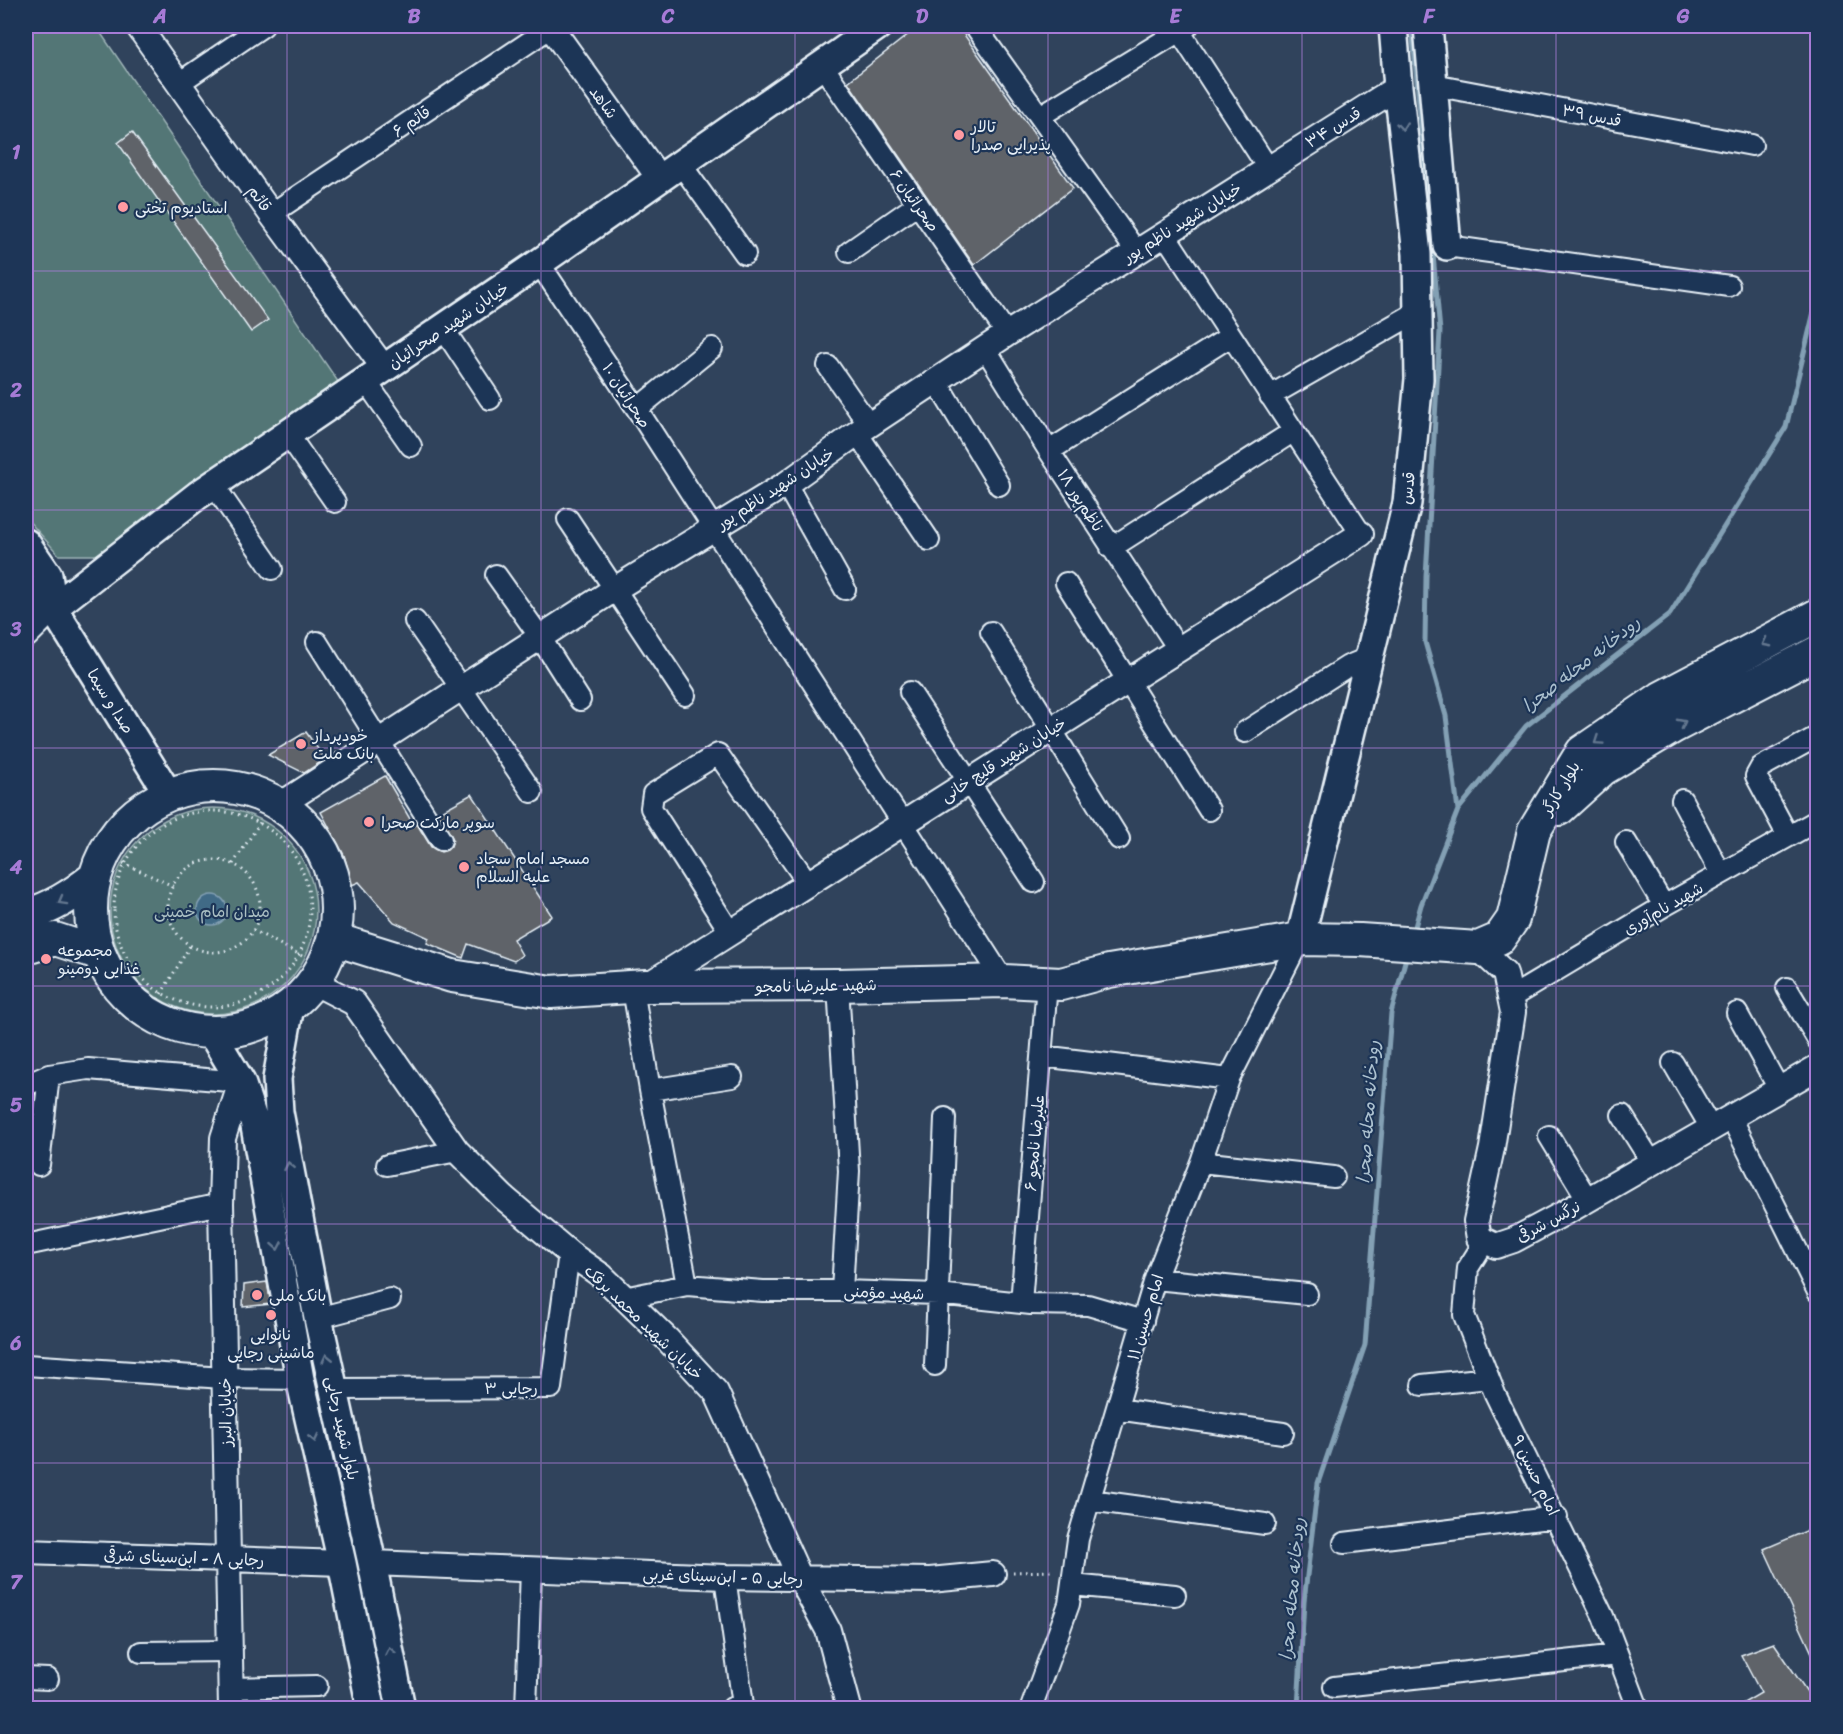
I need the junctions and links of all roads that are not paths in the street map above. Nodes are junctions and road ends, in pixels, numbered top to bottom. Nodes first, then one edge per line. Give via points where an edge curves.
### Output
1 (138, 26) edge
2 (263, 26) edge
3 (551, 26) edge
4 (878, 26) edge
5 (975, 26) edge
6 (1393, 26) edge
7 (1428, 26) edge
8 (1181, 27) edge
9 (822, 65) junction
10 (178, 83) junction
11 (1433, 85) junction
12 (1398, 87) junction
13 (1040, 116) junction
14 (1752, 145) dead end
15 (1439, 158) junction
16 (1406, 162) junction
17 (1268, 168) junction
18 (669, 171) junction
19 (918, 204) junction
20 (271, 214) junction
21 (1164, 233) junction
22 (1447, 246) joint
23 (1136, 251) junction
24 (849, 252) dead end
25 (745, 254) dead end
26 (539, 263) junction
27 (1729, 286) dead end
28 (1417, 312) junction
29 (443, 328) junction
30 (1007, 334) junction
31 (1231, 336) junction
32 (712, 348) dead end
33 (985, 348) junction
34 (828, 366) dead end
35 (374, 374) junction
36 (936, 381) junction
37 (1270, 396) junction
38 (490, 399) dead end
39 (637, 409) junction
40 (863, 429) junction
41 (1294, 431) junction
42 (287, 433) junction
43 (411, 446) dead end
44 (1049, 451) junction
45 (213, 484) junction
46 (786, 484) junction
47 (999, 485) dead end
48 (335, 502) dead end
49 (568, 519) dead end
50 (713, 529) junction
51 (1361, 534) joint
52 (929, 540) dead end
53 (26, 543) edge
54 (1111, 548) junction
55 (272, 569) dead end
56 (496, 575) dead end
57 (1066, 583) dead end
58 (26, 589) edge
59 (615, 589) junction
60 (845, 589) dead end
61 (53, 608) junction
62 (1818, 615) edge
63 (415, 621) dead end
64 (990, 632) dead end
65 (26, 635) edge
66 (540, 637) junction
67 (317, 642) dead end
68 (1179, 650) junction
69 (1818, 652) edge
70 (1370, 657) junction
71 (1127, 681) junction
72 (461, 688) junction
73 (910, 692) dead end
74 (686, 695) dead end
75 (580, 700) dead end
76 (1052, 729) junction
77 (1245, 732) dead end
78 (1818, 736) edge
79 (379, 741) junction
80 (968, 782) junction
81 (532, 792) dead end
82 (169, 795) junction
83 (1682, 800) dead end
84 (1209, 810) dead end
85 (267, 816) junction
86 (1818, 820) edge
87 (903, 823) junction
88 (1534, 831) junction
89 (1788, 836) junction
90 (1119, 839) dead end
91 (441, 840) dead end
92 (1626, 842) dead end
93 (1721, 874) junction
94 (94, 878) junction
95 (1034, 882) dead end
96 (808, 883) junction
97 (1664, 906) junction
98 (26, 916) edge
99 (730, 932) junction
100 (334, 939) junction
101 (1300, 939) junction
102 (26, 948) edge
103 (1478, 948) junction
104 (98, 953) junction
105 (309, 970) junction
106 (1004, 981) junction
107 (1047, 984) junction
108 (838, 985) junction
109 (640, 988) junction
110 (1787, 988) dead end
111 (1510, 998) junction
112 (290, 1006) junction
113 (1737, 1013) dead end
114 (211, 1032) junction
115 (1818, 1040) edge
116 (1042, 1056) junction
117 (1673, 1063) dead end
118 (1818, 1067) edge
119 (49, 1075) junction
120 (732, 1077) dead end
121 (1229, 1078) junction
122 (241, 1082) junction
123 (26, 1084) edge
124 (1779, 1089) junction
125 (650, 1090) junction
126 (1622, 1115) dead end
127 (945, 1118) dead end
128 (1721, 1123) junction
129 (1549, 1136) dead end
130 (457, 1151) junction
131 (1201, 1162) junction
132 (1652, 1163) junction
133 (39, 1165) dead end
134 (387, 1166) dead end
135 (1334, 1177) dead end
136 (1588, 1200) junction
137 (222, 1204) junction
138 (1485, 1241) junction
139 (26, 1245) edge
140 (569, 1253) junction
141 (1155, 1279) junction
142 (687, 1285) junction
143 (842, 1290) junction
144 (1818, 1292) edge
145 (938, 1294) junction
146 (1307, 1294) dead end
147 (624, 1298) junction
148 (390, 1299) dead end
149 (1021, 1303) junction
150 (318, 1318) junction
151 (1143, 1321) junction
152 (26, 1365) edge
153 (934, 1365) dead end
154 (224, 1378) junction
155 (1489, 1378) junction
156 (300, 1379) junction
157 (1422, 1385) dead end
158 (334, 1389) junction
159 (1117, 1409) junction
160 (1283, 1433) dead end
161 (1090, 1500) junction
162 (1557, 1518) junction
163 (1265, 1524) dead end
164 (1344, 1543) dead end
165 (26, 1552) edge
166 (228, 1558) junction
167 (342, 1563) junction
168 (372, 1563) junction
169 (531, 1569) junction
170 (993, 1574) road end
171 (725, 1577) junction
172 (800, 1578) junction
173 (1073, 1578) junction
174 (1175, 1595) dead end
175 (230, 1651) junction
176 (141, 1652) dead end
177 (1618, 1655) junction
178 (26, 1678) edge
179 (48, 1679) dead end
180 (317, 1686) dead end
181 (1334, 1687) dead end
182 (231, 1698) edge
183 (371, 1708) edge
184 (401, 1708) edge
185 (526, 1708) edge
186 (732, 1708) edge
187 (849, 1708) edge
188 (1031, 1708) edge
189 (1638, 1708) edge

1 - 10 street, قائم
2 - 10 street
3 - 18 street, شاهد
3 - 20 street, قائم ۶
4 - 9 main road, خیابان شهید صحرائیان
5 - 13 street
6 - 12 main road, قدس
7 - 11 main road
8 - 13 street
8 - 17 street
9 - 18 main road, خیابان شهید صحرائیان
9 - 19 street, صحرائیان ۶
10 - 20 street, قائم
11 - 14 street, قدس ۳۹
11 - 15 main road
12 -> 16 main road, قدس
12 - 17 street, قدس ۳۴
13 - 23 street
15 - 16 main road
15 - 22 main road
16 - 28 main road, قدس via 1418,254
17 - 21 street, خیابان شهید ناظم پور
18 - 25 street
18 - 26 main road, خیابان شهید صحرائیان
19 - 24 street
19 - 30 street, صحرائیان ۶
20 - 35 street, قائم
21 - 23 street, خیابان شهید ناظم پور
21 - 31 street
22 - 27 street
23 - 30 street, خیابان شهید ناظم پور
26 - 29 main road, خیابان شهید صحرائیان
26 - 39 street, صحرائیان ۱۰
28 - 37 street
28 - 70 main road, قدس via 1419,379 1407,503
29 - 35 main road, خیابان شهید صحرائیان
29 - 38 street
30 - 33 street, خیابان شهید ناظم پور
31 - 37 street
31 - 44 street
32 - 39 street
33 - 36 street, خیابان شهید ناظم پور
33 - 44 street, ناظم‌پور ۱۸
34 - 40 street
35 - 42 main road, خیابان شهید صحرائیان
35 - 43 street
36 - 40 street, خیابان شهید ناظم پور
36 - 47 street
37 - 41 street
39 - 50 street, صحرائیان ۱۰
40 - 46 street, خیابان شهید ناظم پور
40 - 52 street
41 - 51 street
41 - 54 street
42 - 45 main road, خیابان شهید صحرائیان
42 - 48 street
44 - 54 street, ناظم‌پور ۱۸
45 - 55 street
45 - 61 main road, خیابان شهید صحرائیان
46 - 50 street, خیابان شهید ناظم پور
46 - 60 street
49 - 59 street
50 - 59 street, خیابان شهید ناظم پور
50 - 87 street, صحرائیان ۱۰
51 - 68 street, خیابان شهید قلیچ خانی
53 - 61 main road via 48,575
54 - 68 street, ناظم‌پور ۱۸
56 - 66 street
57 - 71 street
58 - 61 main road
59 - 66 street, خیابان شهید ناظم پور
59 - 74 street
61 - 65 street, خیابان شهید صحرائیان
61 - 82 main road, صدا و سیما
62 -> 88 main road, بلوار کارگر via 1661,698 1582,752
63 - 72 street
64 - 76 street
66 - 72 street, خیابان شهید ناظم پور
66 - 75 street
67 - 79 street
68 - 71 street, خیابان شهید قلیچ خانی
88 -> 69 main road, بلوار کارگر via 1603,769 1673,727
70 - 77 street via 1348,666
70 - 101 main road, قدس
71 - 76 street, خیابان شهید قلیچ خانی
71 - 84 street
72 - 79 street, خیابان شهید ناظم پور
72 - 81 street
73 - 80 street
76 - 80 street, خیابان شهید قلیچ خانی
76 - 90 street
78 - 89 street via 1761,767 1756,776
79 - 85 street, خیابان شهید ناظم پور
79 - 91 street
80 - 87 street, خیابان شهید قلیچ خانی
80 - 95 street
82 - 85 main road via 206,786 244,790
82 - 94 main road via 135,814 110,843
83 - 93 street
85 - 100 main road via 309,830 329,863 337,901
86 - 89 street, شهید نام‌آوری
87 - 96 street, خیابان شهید قلیچ خانی
87 - 106 street, صحرائیان ۱۰
88 - 103 main road via 1513,919 1499,939
89 - 93 street, شهید نام‌آوری
92 - 97 street
93 - 97 street, شهید نام‌آوری
94 -> 98 main road via 73,895
94 - 104 main road via 91,916
96 - 99 street, خیابان شهید قلیچ خانی
96 - 99 street via 718,754 653,794 651,808
97 - 111 street, شهید نام‌آوری
99 - 109 street, خیابان شهید قلیچ خانی
100 - 105 main road via 325,962
100 - 109 main road, شهید علیرضا نامجو via 452,976 551,992
101 - 103 main road, شهید علیرضا نامجو
101 - 107 main road, شهید علیرضا نامجو
101 - 121 street, امام حسین ۱۱
102 - 104 main road via 55,939
103 - 111 street via 1505,973
104 - 114 main road via 117,986 143,1011 175,1026
105 - 112 main road
105 - 130 street, خیابان شهید محمد برفک via 354,1003
106 - 107 main road, شهید علیرضا نامجو
106 - 108 main road, شهید علیرضا نامجو
107 - 116 street, علیرضا نامجو ۶
108 - 109 main road, شهید علیرضا نامجو
108 - 143 street via 849,1171
109 - 125 street
110 - 115 street
111 - 138 street via 1513,1012 1508,1046 1476,1221 1479,1238
112 - 114 main road via 268,1020 240,1030
150 -> 112 main road, بلوار شهید رجایی via 279,1112 277,1079
113 - 124 street
114 - 122 main road, بلوار شهید رجایی
116 - 121 street
116 - 149 street, علیرضا نامجو ۶
117 - 128 street
118 - 124 street, نرگس شرقی
119 - 122 street via 88,1069
119 - 123 street
119 - 133 street
120 - 125 street
121 - 131 street, امام حسین ۱۱
122 - 137 street, خیابان البرز via 223,1138
122 -> 156 main road, بلوار شهید رجایی via 254,1121
124 - 128 street, نرگس شرقی
125 - 142 street
126 - 132 street
127 - 145 street
128 - 132 street, نرگس شرقی
128 - 144 street
129 - 136 street
130 - 134 street
130 - 140 street, خیابان شهید محمد برفک via 503,1197
131 - 135 street
131 - 141 street, امام حسین ۱۱
132 - 136 street, نرگس شرقی
136 - 138 street, نرگس شرقی via 1514,1240 1496,1246
137 - 139 street
137 - 154 street, خیابان البرز
138 - 155 street, امام حسین ۹ via 1468,1268 1464,1315
140 - 147 street, خیابان شهید محمد برفک via 602,1276
140 - 158 street, رجایی ۳ via 551,1388
141 - 146 street
141 - 151 street, امام حسین ۱۱
142 - 143 street, شهید مؤمنی via 763,1291
142 - 147 street, شهید مؤمنی
143 - 145 street, شهید مؤمنی
145 - 149 street, شهید مؤمنی
145 - 153 street
147 - 172 street, خیابان شهید محمد برفک via 716,1392
148 - 150 street
149 - 151 street, شهید مؤمنی via 1088,1305
158 -> 150 main road, بلوار شهید رجایی
151 - 159 street, امام حسین ۱۱
152 - 154 street
154 - 156 street
154 - 166 street, خیابان البرز
155 - 157 street
155 - 162 street, امام حسین ۹
156 -> 167 main road, بلوار شهید رجایی
158 - 168 main road, بلوار شهید رجایی
159 - 160 street
159 - 161 street, امام حسین ۱۱
161 - 163 street
161 - 173 street, امام حسین ۱۱ via 1078,1539
162 - 164 street
162 - 177 street, امام حسین ۹
165 - 166 street, رجایی ۸ - ابن‌سینای شرقی
166 - 167 street, رجایی ۸ - ابن‌سینای شرقی
166 - 175 street, خیابان البرز
167 - 168 main road
167 - 183 main road, بلوار شهید رجایی
168 - 169 street, رجایی ۵ - ابن‌سینای غربی
184 -> 168 main road, بلوار شهید رجایی
169 - 171 street, رجایی ۵ - ابن‌سینای غربی
169 - 185 street
170 - 172 street, رجایی ۵ - ابن‌سینای غربی via 930,1580
171 - 172 street, رجایی ۵ - ابن‌سینای غربی
171 - 186 street via 743,1705
172 - 187 street, خیابان شهید محمد برفک via 828,1630
173 - 174 street
173 - 188 street, امام حسین ۱۱ via 1069,1605
175 - 176 street
175 - 182 street, خیابان البرز
177 - 181 street
177 - 189 street, امام حسین ۹
178 - 179 street
180 - 182 street

